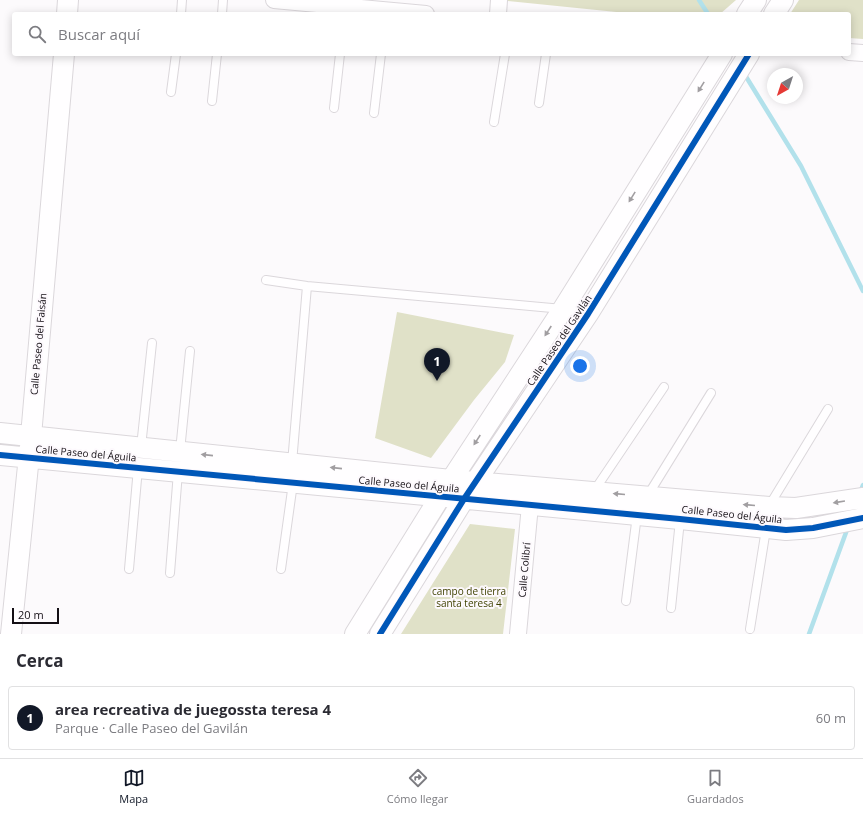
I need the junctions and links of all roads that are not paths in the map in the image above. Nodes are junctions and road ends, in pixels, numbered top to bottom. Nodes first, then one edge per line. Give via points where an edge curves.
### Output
1 (68, 0) edge
2 (182, 0) edge
3 (223, 0) edge
4 (274, 0) edge
5 (499, 0) edge
6 (756, 0) edge
7 (783, 0) edge
8 (345, 10) edge
9 (67, 12) edge
10 (181, 12) edge
11 (222, 12) edge
12 (386, 12) edge
13 (498, 12) edge
14 (748, 12) edge
15 (775, 12) edge
16 (851, 52) edge
17 (863, 53) edge
18 (64, 56) edge
19 (176, 56) edge
20 (217, 56) edge
21 (340, 56) edge
22 (381, 56) edge
23 (505, 56) edge
24 (546, 56) edge
25 (721, 56) edge
26 (748, 56) edge
27 (171, 92) dead end
28 (212, 101) dead end
29 (539, 103) dead end
30 (334, 108) dead end
31 (374, 113) dead end
32 (494, 122) dead end
33 (266, 280) dead end
34 (307, 286) junction
35 (562, 309) junction
36 (588, 314) junction
37 (152, 343) dead end
38 (190, 351) dead end
39 (664, 387) dead end
40 (711, 393) dead end
41 (828, 409) dead end
42 (0, 433) edge
43 (30, 436) junction
44 (141, 448) junction
45 (0, 455) edge
46 (28, 458) junction
47 (179, 462) junction
48 (138, 468) junction
49 (292, 473) junction
50 (476, 482) junction
51 (445, 488) junction
52 (593, 492) junction
53 (648, 496) junction
54 (863, 498) edge
55 (464, 499) junction
56 (530, 505) junction
57 (769, 507) junction
58 (637, 515) junction
59 (863, 518) edge
60 (680, 519) junction
61 (766, 528) junction
62 (129, 569) dead end
63 (281, 569) dead end
64 (170, 573) dead end
65 (626, 601) dead end
66 (671, 608) dead end
67 (750, 629) dead end
68 (11, 634) edge
69 (355, 634) edge
70 (380, 634) edge
71 (518, 634) edge

1 - 9 street
2 - 10 lane
3 - 11 lane
4 - 8 street
5 - 13 street
6 - 14 street
7 - 15 street
8 - 12 street
16 - 17 street
18 - 43 street, Calle Paseo del Faisán
19 - 27 lane
20 - 28 lane
21 - 30 lane
22 - 31 lane
23 - 32 lane
24 - 29 lane
25 -> 35 street, Calle Paseo del Gavilán
26 - 36 street, Calle Paseo del Gavilán
33 - 34 lane
34 - 35 lane
34 - 49 lane
35 - 36 lane
35 -> 51 street, Calle Paseo del Gavilán
36 - 50 street, Calle Paseo del Gavilán
37 - 44 lane
38 - 47 lane
39 - 52 lane
40 - 53 lane
41 - 57 lane
42 - 43 street, Calle Paseo del Águila
43 - 44 street, Calle Paseo del Águila
43 - 46 street, Calle Paseo del Faisán
44 - 47 street, Calle Paseo del Águila
45 - 46 street, Calle Paseo del Águila
46 - 48 street, Calle Paseo del Águila
46 - 68 street, Calle Paseo del Faisán
47 - 48 street, Calle Paseo del Águila
47 - 49 street, Calle Paseo del Águila
47 - 64 lane
48 - 62 lane
49 - 51 street, Calle Paseo del Águila
49 - 63 lane
50 - 51 street, Calle Paseo del Águila
50 - 52 street, Calle Paseo del Águila
50 - 55 street, Calle Paseo del Gavilán
51 - 55 street, Calle Paseo del Águila
51 - 69 street, Calle Paseo del Gavilán
53 -> 52 street, Calle Paseo del Águila
57 -> 53 street, Calle Paseo del Águila
54 -> 57 street, Calle Paseo del Águila via 796,508
55 - 56 street, Calle Paseo del Águila
55 - 70 street, Calle Paseo del Gavilán
56 - 58 street, Calle Paseo del Águila
56 - 71 street, Calle Colibrí
58 - 60 street, Calle Paseo del Águila
58 - 65 lane
59 - 61 street, Calle Paseo del Águila via 813,528
60 - 61 street, Calle Paseo del Águila
60 - 66 lane
61 - 67 lane

